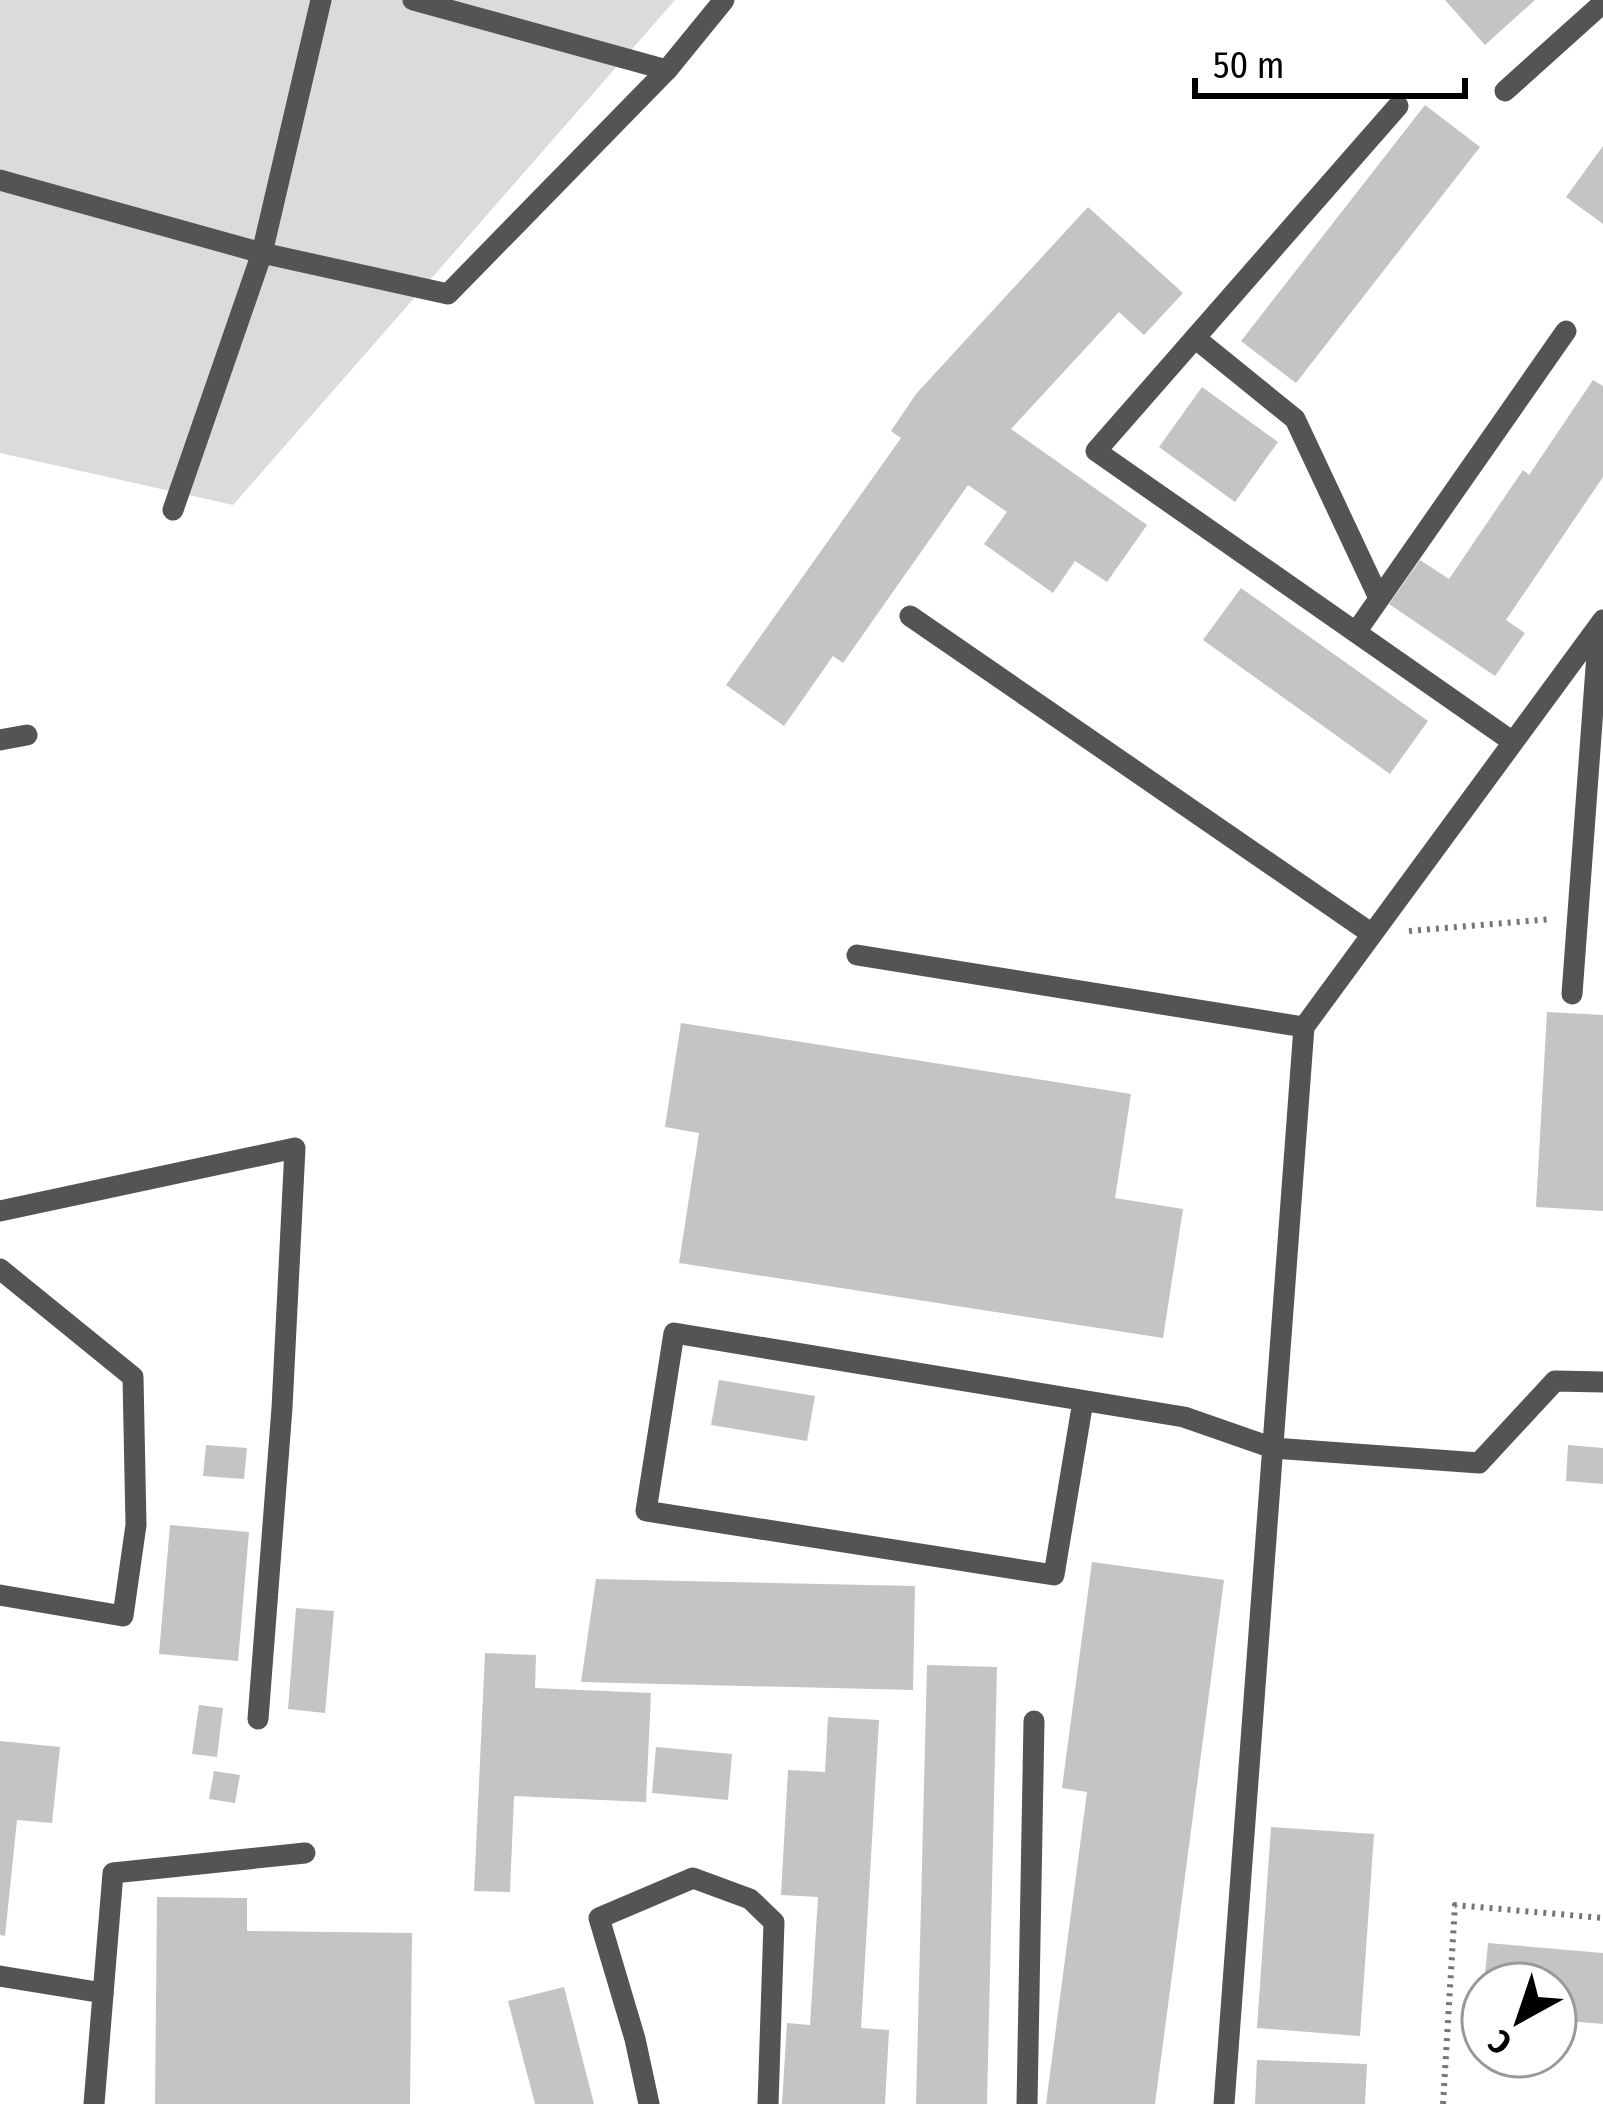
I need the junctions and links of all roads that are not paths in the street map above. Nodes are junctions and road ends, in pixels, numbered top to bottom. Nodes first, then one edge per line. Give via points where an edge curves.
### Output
1 (321, 0) edge
2 (412, 0) edge
3 (724, 0) edge
4 (1603, 3) edge
5 (667, 70) junction
6 (1505, 91) dead end
7 (1398, 106) dead end
8 (0, 180) edge
9 (262, 253) junction
10 (1566, 331) dead end
11 (1195, 338) junction
12 (173, 510) dead end
13 (1379, 598) junction
14 (910, 616) dead end
15 (1601, 623) edge
16 (1356, 632) junction
17 (27, 735) dead end
18 (0, 740) edge
19 (1513, 742) junction
20 (1372, 934) junction
21 (857, 955) dead end
22 (1572, 994) dead end
23 (1304, 1027) junction
24 (0, 1211) edge
25 (0, 1269) edge
26 (1603, 1382) edge
27 (1083, 1400) junction
28 (1273, 1448) junction
29 (0, 1595) edge
30 (258, 1719) dead end
31 (1034, 1721) dead end
32 (305, 1853) dead end
33 (0, 1976) edge
34 (103, 1993) junction
35 (94, 2104) edge
36 (649, 2104) edge
37 (768, 2104) edge
38 (1027, 2104) edge
39 (1224, 2104) edge

1 - 9 lane
2 - 5 lane
3 - 5 lane
4 - 6 lane
5 - 9 lane via 448,294
7 - 11 lane
8 - 9 lane
9 - 12 lane
10 - 13 lane
11 - 13 lane via 1295,419
11 - 16 lane via 1096,451
13 - 16 lane
14 - 20 lane
15 - 19 lane
15 - 22 lane
16 - 19 lane
17 - 18 lane
19 - 20 lane
20 - 23 lane
21 - 23 lane
23 - 28 lane
24 - 30 lane via 295,1148
25 - 29 lane via 133,1377 136,1526 123,1616
26 - 28 lane via 1555,1381 1479,1463
27 - 27 lane via 1054,1575 646,1511 674,1334
27 - 28 lane via 1184,1417
28 - 39 lane
31 - 38 lane
32 - 34 lane via 113,1873
33 - 34 lane
34 - 35 lane
36 - 37 lane via 599,1918 693,1878 750,1899 774,1922

